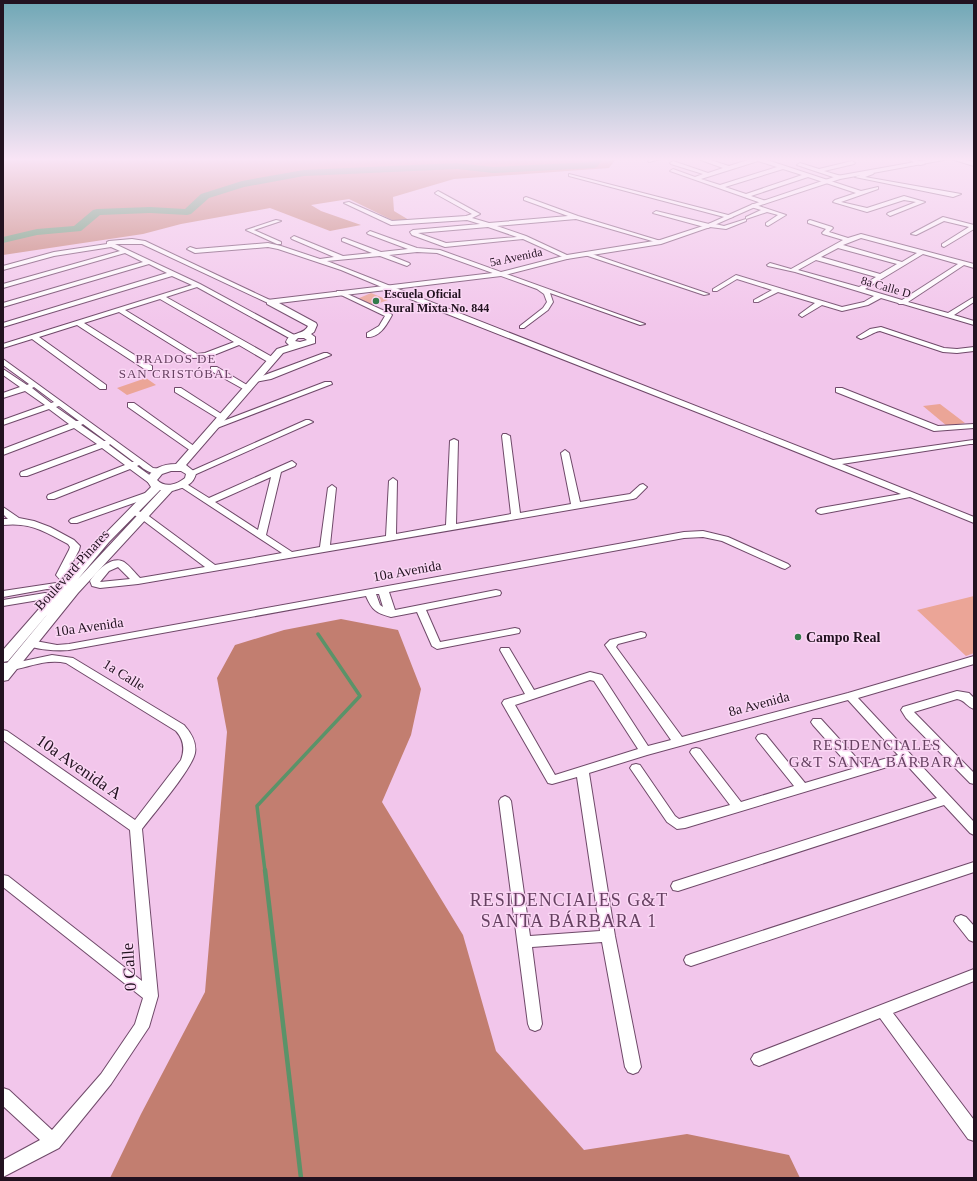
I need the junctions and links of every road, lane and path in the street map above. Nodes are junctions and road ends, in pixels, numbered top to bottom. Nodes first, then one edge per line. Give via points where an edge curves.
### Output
1 (370, 214) edge
2 (477, 214) edge
3 (568, 214) edge
4 (661, 214) edge
5 (719, 214) edge
6 (736, 214) edge
7 (757, 214) edge
8 (780, 214) edge
9 (576, 217) junction
10 (730, 217) junction
11 (467, 218) junction
12 (278, 221) dead end
13 (810, 222) dead end
14 (488, 224) junction
15 (768, 224) dead end
16 (710, 226) junction
17 (974, 227) edge
18 (370, 233) dead end
19 (914, 234) dead end
20 (524, 237) junction
21 (294, 238) dead end
22 (344, 240) dead end
23 (848, 240) junction
24 (661, 242) junction
25 (944, 245) dead end
26 (838, 246) junction
27 (190, 249) dead end
28 (418, 250) junction
29 (126, 251) junction
30 (922, 252) junction
31 (296, 253) junction
32 (382, 254) junction
33 (587, 254) junction
34 (567, 257) junction
35 (343, 258) junction
36 (816, 258) junction
37 (3, 261) edge
38 (320, 261) junction
39 (150, 262) junction
40 (963, 263) junction
41 (407, 264) dead end
42 (903, 264) junction
43 (770, 265) dead end
44 (974, 266) edge
45 (3, 268) edge
46 (793, 270) junction
47 (174, 273) junction
48 (502, 273) junction
49 (882, 277) junction
50 (198, 285) junction
51 (3, 286) edge
52 (386, 286) junction
53 (714, 290) dead end
54 (777, 290) junction
55 (859, 290) junction
56 (339, 292) junction
57 (706, 294) dead end
58 (879, 296) junction
59 (161, 297) junction
60 (974, 299) edge
61 (756, 301) dead end
62 (270, 302) junction
63 (901, 302) junction
64 (820, 303) junction
65 (3, 305) edge
66 (120, 310) junction
67 (802, 315) dead end
68 (948, 316) junction
69 (79, 323) junction
70 (974, 323) edge
71 (642, 324) dead end
72 (3, 325) edge
73 (522, 328) dead end
74 (370, 335) dead end
75 (861, 336) dead end
76 (34, 337) junction
77 (293, 341) junction
78 (239, 342) junction
79 (3, 346) edge
80 (974, 349) edge
81 (327, 355) dead end
82 (271, 360) junction
83 (3, 361) edge
84 (13, 368) junction
85 (149, 368) dead end
86 (214, 369) dead end
87 (3, 371) edge
88 (255, 380) junction
89 (328, 384) dead end
90 (35, 385) junction
91 (103, 386) dead end
92 (26, 388) junction
93 (248, 388) junction
94 (178, 390) dead end
95 (839, 390) dead end
96 (3, 396) edge
97 (60, 402) junction
98 (131, 405) dead end
99 (51, 406) junction
100 (222, 417) junction
101 (85, 421) junction
102 (309, 422) dead end
103 (3, 423) edge
104 (76, 424) junction
105 (214, 426) junction
106 (974, 426) edge
107 (937, 429) junction
108 (506, 436) dead end
109 (112, 441) junction
110 (454, 441) dead end
111 (972, 443) edge
112 (103, 444) junction
113 (194, 449) junction
114 (3, 452) edge
115 (564, 453) dead end
116 (141, 461) junction
117 (292, 464) dead end
118 (831, 464) junction
119 (132, 465) junction
120 (179, 467) junction
121 (159, 471) junction
122 (277, 471) junction
123 (191, 473) junction
124 (24, 474) dead end
125 (393, 481) dead end
126 (182, 484) junction
127 (160, 485) junction
128 (643, 487) dead end
129 (332, 488) dead end
130 (148, 495) junction
131 (909, 495) junction
132 (51, 497) dead end
133 (210, 501) junction
134 (576, 505) junction
135 (3, 510) edge
136 (821, 511) dead end
137 (138, 514) junction
138 (516, 515) junction
139 (16, 520) junction
140 (974, 520) edge
141 (74, 521) dead end
142 (3, 522) edge
143 (451, 526) junction
144 (261, 535) junction
145 (391, 536) junction
146 (325, 548) junction
147 (289, 554) junction
148 (784, 566) dead end
149 (212, 567) junction
150 (138, 581) dead end
151 (73, 585) junction
152 (383, 590) junction
153 (370, 593) junction
154 (496, 593) dead end
155 (3, 594) edge
156 (59, 600) junction
157 (3, 603) edge
158 (420, 608) junction
159 (391, 614) junction
160 (515, 631) dead end
161 (641, 636) dead end
162 (30, 642) junction
163 (505, 650) dead end
164 (25, 660) junction
165 (974, 660) edge
166 (4, 664) edge
167 (531, 695) junction
168 (850, 696) junction
169 (974, 705) edge
170 (817, 722) dead end
171 (3, 734) edge
172 (762, 738) dead end
173 (679, 742) junction
174 (645, 751) junction
175 (696, 752) dead end
176 (906, 757) junction
177 (636, 768) dead end
178 (582, 770) junction
179 (860, 770) junction
180 (974, 780) edge
181 (802, 788) junction
182 (946, 800) junction
183 (505, 801) dead end
184 (738, 807) junction
185 (136, 828) junction
186 (974, 830) edge
187 (974, 867) edge
188 (3, 880) edge
189 (678, 886) dead end
190 (961, 921) dead end
191 (608, 936) junction
192 (974, 936) edge
193 (524, 942) junction
194 (691, 960) dead end
195 (974, 975) edge
196 (151, 996) junction
197 (883, 1011) junction
198 (535, 1024) dead end
199 (759, 1059) dead end
200 (633, 1067) dead end
201 (3, 1095) edge
202 (974, 1133) edge
203 (53, 1142) junction
204 (3, 1169) edge

1 - 11 street via 391,224
2 - 11 street
3 - 9 street
4 - 16 street
5 - 10 street
6 - 10 street, 5a Avenida
7 - 16 street via 724,228
8 - 15 street via 783,215
9 - 14 street
9 - 24 street
10 - 16 street, 5a Avenida
11 - 14 street
12 - 31 street via 249,230
13 - 23 street via 827,226 830,228 825,233
14 - 20 street
14 - 20 street via 413,232 445,245
16 - 24 street, 5a Avenida
17 - 19 street via 943,219
17 - 25 street
18 - 28 street
20 - 34 street
21 - 35 street
22 - 32 street
23 - 26 street
23 - 30 street via 861,236
24 - 33 street, 5a Avenida
26 - 36 street
26 - 42 street
27 - 31 street via 195,251 268,245
28 - 32 street
28 - 48 street via 438,251
29 - 39 street
29 - 45 street via 112,245 54,254
29 - 51 street
30 - 40 street
30 - 42 street
31 - 38 street
32 - 35 street
32 - 41 street
33 - 34 street, 5a Avenida
33 - 57 street
34 - 48 street, 5a Avenida
35 - 38 street
36 - 46 street
36 - 49 street
37 - 62 street via 74,247 138,241
38 - 52 street
39 - 47 street
39 - 65 street
40 - 44 street
40 - 63 street
42 - 49 street
43 - 46 street, 8a Calle D
46 - 55 street, 8a Calle D
47 - 50 street
47 - 72 street
48 - 52 street, 5a Avenida
48 - 71 street
48 - 73 street via 543,290 550,298 546,309
49 - 55 street
50 - 59 street
50 - 77 street
52 - 56 street, 5a Avenida
52 - 118 street
53 - 54 street via 736,277
54 - 61 street
54 - 64 street
55 - 58 street, 8a Calle D
56 - 62 street, 5a Avenida
56 - 74 street via 389,315 382,327
58 - 63 street, 8a Calle D
58 - 64 street via 853,308 842,309
59 - 66 street
59 - 78 street
60 - 68 street
62 - 77 street via 313,323 313,328 306,335 312,338 312,341 304,345
63 - 68 street, 8a Calle D
64 - 67 street
66 - 69 street
66 - 78 street via 196,356 206,355
68 - 70 street, 8a Calle D
69 - 76 street
69 - 85 street
75 - 80 street via 872,330 881,329 943,350
76 - 79 street
76 - 91 street
77 - 82 street
78 - 82 street
81 - 88 street
82 - 88 street
83 - 84 street
84 - 87 street
84 - 90 street
86 - 93 street
87 - 92 street
88 - 93 street
89 - 105 street
90 - 92 street
90 - 97 street
92 - 96 street
92 - 99 street
93 - 100 street
94 - 100 street
95 - 107 street
97 - 99 street
97 - 101 street
98 - 113 street
99 - 103 street
99 - 104 street
100 - 105 street
101 - 104 street
101 - 109 street
102 - 123 street
104 - 112 street
104 - 114 street
105 - 113 street
106 - 107 street
107 - 111 street
108 - 138 street
109 - 112 street
109 - 116 street
110 - 143 street
111 - 118 street
112 - 119 street
112 - 124 street
113 - 120 street
115 - 134 street
116 - 119 street
116 - 121 street via 151,470
117 - 122 street
118 - 131 street
119 - 127 street
119 - 132 street
120 - 121 street
120 - 123 street
121 - 127 street via 152,476
122 - 133 street
122 - 144 street
123 - 126 street via 190,479
125 - 145 street
126 - 127 street
126 - 133 street
127 - 130 street, Boulevard Pinares
127 - 137 street, Boulevard Pinares
128 - 134 street via 632,496
129 - 146 street
130 - 137 street, Boulevard Pinares
130 - 141 street
131 - 136 street
131 - 140 street
133 - 144 street
134 - 138 street
135 - 139 street
137 - 149 street
137 - 151 street, Boulevard Pinares
138 - 143 street
139 - 142 street
139 - 151 street via 34,522 75,546 75,553 61,575
143 - 145 street
144 - 147 street
145 - 146 street
146 - 147 street
147 - 149 street
148 - 152 street, 10a Avenida via 725,539 703,534 684,535
149 - 150 street
151 - 155 street
151 - 156 street, Boulevard Pinares
152 - 153 street, 10a Avenida
152 - 159 street
153 - 159 street via 376,607
153 - 162 street, 10a Avenida via 69,647 57,648
154 - 158 street
156 - 157 street via 45,596
156 - 162 street, Boulevard Pinares
156 - 166 street, Boulevard Pinares
158 - 159 street
158 - 160 street via 437,646
161 - 173 street via 614,642 610,645 611,648
162 - 164 street, Boulevard Pinares
163 - 167 street
164 - 166 street, Boulevard Pinares
164 - 185 street, 1a Calle via 69,660 185,732 190,743 186,762
165 - 168 street, 8a Avenida
167 - 174 street via 594,676 598,678
167 - 178 street, 8a Avenida via 510,702 508,706 552,780
168 - 173 street, 8a Avenida
168 - 176 street
169 - 180 street via 965,696 957,695 907,710
170 - 179 street
171 - 185 street, 10a Avenida A
172 - 181 street
173 - 174 street, 8a Avenida
174 - 178 street, 8a Avenida
175 - 184 street
176 - 179 street
176 - 182 street
177 - 184 street via 671,820 677,824
178 - 191 street
179 - 181 street
181 - 184 street
182 - 186 street
182 - 189 street
183 - 193 street
185 - 196 street, 0 Calle
187 - 194 street
188 - 196 street
190 - 192 street
191 - 193 street
191 - 200 street
193 - 198 street
195 - 197 street
196 - 203 street, 0 Calle via 142,1027 106,1079
197 - 199 street
197 - 202 street
201 - 203 street
203 - 204 street, 0 Calle

